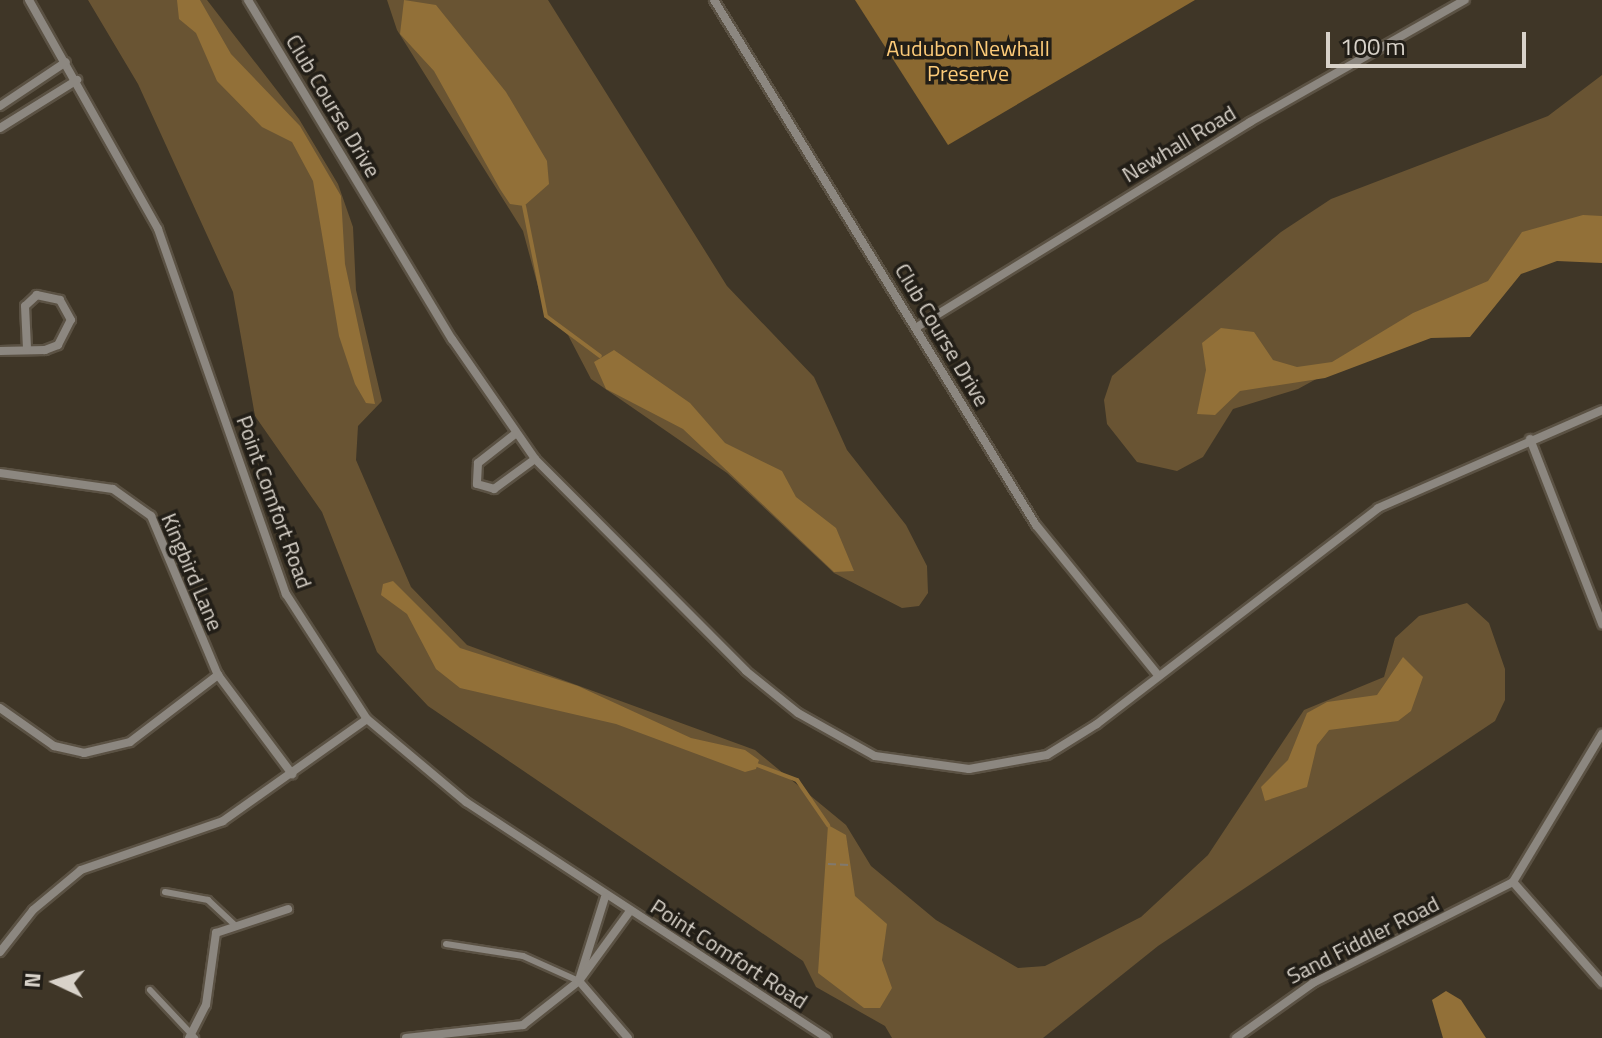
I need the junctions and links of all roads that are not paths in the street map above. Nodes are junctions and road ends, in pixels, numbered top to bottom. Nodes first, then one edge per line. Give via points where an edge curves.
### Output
1 (29, 0) edge
2 (248, 0) edge
3 (714, 0) edge
4 (1465, 0) edge
5 (66, 62) junction
6 (77, 80) junction
7 (0, 106) edge
8 (0, 128) edge
9 (917, 327) junction
10 (27, 349) junction
11 (0, 351) edge
12 (1602, 410) edge
13 (515, 434) junction
14 (1530, 439) junction
15 (535, 459) junction
16 (0, 473) edge
17 (1602, 624) edge
18 (218, 675) junction
19 (1158, 675) junction
20 (0, 708) edge
21 (367, 719) junction
22 (1602, 734) edge
23 (292, 774) junction
24 (1513, 882) junction
25 (165, 892) dead end
26 (605, 897) junction
27 (288, 909) dead end
28 (630, 911) junction
29 (234, 924) junction
30 (2, 941) edge
31 (446, 944) dead end
32 (0, 952) edge
33 (579, 981) junction
34 (1602, 983) edge
35 (150, 990) dead end
36 (191, 1037) edge
37 (406, 1038) edge
38 (628, 1038) edge
39 (827, 1038) edge
40 (1236, 1038) edge

1 - 5 street, Point Comfort Road
2 - 13 street, Club Course Drive
3 - 9 street, Club Course Drive
4 - 9 street, Newhall Road via 1250,122
5 - 6 street, Point Comfort Road
5 - 7 street
6 - 8 street
6 - 21 street, Point Comfort Road via 184,291 286,594
9 - 19 street, Club Course Drive via 1036,525
10 - 10 street via 58,345 71,320 60,300 37,295 25,306
10 - 11 street
12 - 14 street, Club Course Drive
13 - 15 street, Club Course Drive
13 - 15 street via 474,469 477,484 494,489
14 - 17 street
14 - 19 street, Club Course Drive via 1440,475 1352,524
15 - 19 street, Club Course Drive via 746,671 798,713 875,756 1008,767 1047,755 1097,724
16 - 18 street, Kingbird Lane via 113,489 134,499 151,516
18 - 20 street via 130,742 84,753 54,746
18 - 23 street, Kingbird Lane
21 - 23 street
21 - 26 street, Point Comfort Road via 466,802
22 - 24 street
23 - 30 street via 223,821 81,870
24 - 34 street
24 - 40 street, Sand Fiddler Road via 1313,983
25 - 29 lane via 208,900
26 - 28 street, Point Comfort Road
26 - 33 street
27 - 29 street
28 - 33 street
28 - 39 street, Point Comfort Road
29 - 36 street via 211,945 206,1005
30 - 32 street
31 - 33 lane via 523,956
33 - 37 street via 523,1025
33 - 38 street
35 - 36 lane

